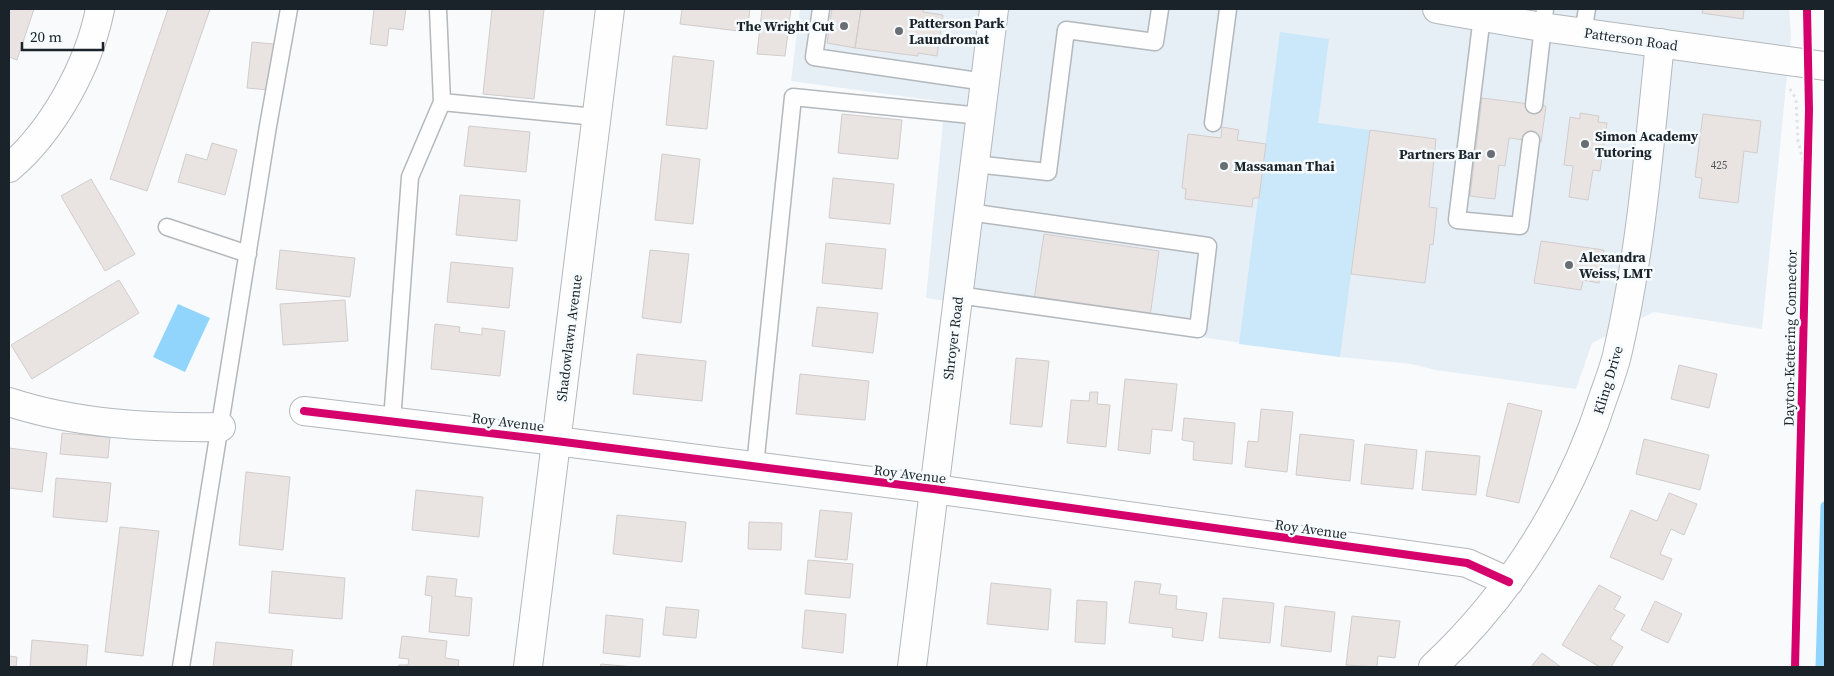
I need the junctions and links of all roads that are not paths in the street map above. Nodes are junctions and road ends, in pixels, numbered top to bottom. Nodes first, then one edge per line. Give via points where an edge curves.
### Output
1 (100, 9) edge
2 (289, 9) edge
3 (438, 9) edge
4 (610, 9) edge
5 (821, 9) edge
6 (994, 9) edge
7 (1160, 9) edge
8 (1228, 9) edge
9 (1454, 11) edge
10 (1544, 18) edge
11 (1585, 20) edge
12 (1660, 44) junction
13 (1825, 66) edge
14 (985, 82) junction
15 (442, 102) junction
16 (1534, 105) dead end
17 (981, 116) junction
18 (596, 117) junction
19 (1213, 123) dead end
20 (1531, 140) dead end
21 (975, 164) junction
22 (9, 168) edge
23 (969, 212) junction
24 (166, 227) dead end
25 (248, 254) junction
26 (958, 295) junction
27 (9, 402) edge
28 (304, 411) dead end
29 (392, 422) junction
30 (221, 427) junction
31 (556, 441) junction
32 (755, 466) junction
33 (934, 489) junction
34 (1509, 582) junction
35 (181, 667) edge
36 (528, 667) edge
37 (912, 667) edge
38 (1433, 667) edge

1 - 22 street via 80,70 56,113 23,156
2 - 25 lane
3 - 15 lane
4 - 18 street, Shadowlawn Avenue
5 - 14 lane via 814,57
6 - 14 street, Shroyer Road
7 - 21 lane via 1155,42 1066,30 1048,172
8 - 19 lane
9 - 10 street, Patterson Road
9 - 20 lane via 1457,220 1520,226
10 - 11 street, Patterson Road
10 - 16 lane
11 - 12 street, Patterson Road
12 - 13 street, Patterson Road
12 - 34 street, Kling Drive via 1642,216 1617,356 1595,424 1571,481
14 - 17 street, Shroyer Road
15 - 18 lane
15 - 29 lane via 410,177
17 - 21 street, Shroyer Road
17 - 32 lane via 793,98
18 - 31 street, Shadowlawn Avenue
21 - 23 street, Shroyer Road
23 - 26 street, Shroyer Road
23 - 26 lane via 1208,246 1198,329
24 - 25 lane
25 - 30 lane
26 - 33 street, Shroyer Road
27 - 30 street via 76,418 172,427
28 - 29 street, Roy Avenue
29 - 31 street, Roy Avenue
30 - 35 lane
31 - 32 street, Roy Avenue
31 - 36 street, Shadowlawn Avenue
32 - 33 street, Roy Avenue
33 - 34 street, Roy Avenue via 1467,564
33 - 37 street, Shroyer Road
34 - 38 street, Kling Drive via 1480,619

